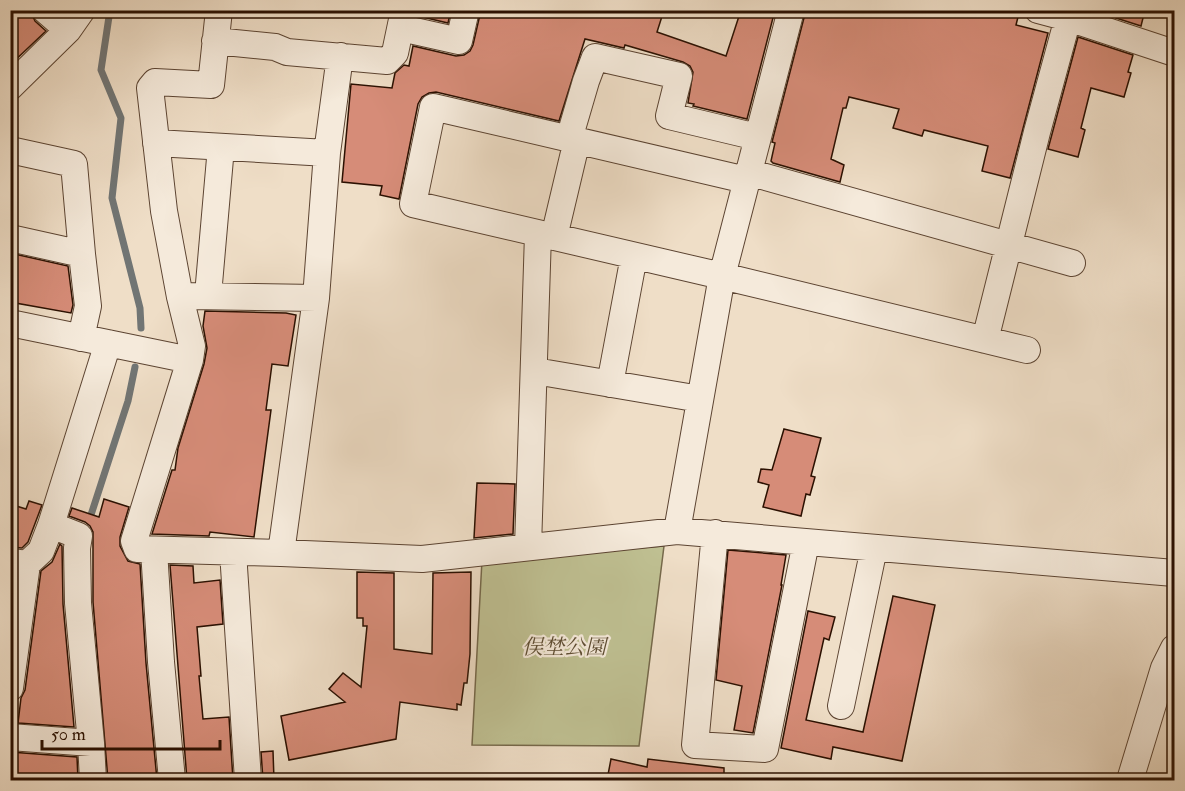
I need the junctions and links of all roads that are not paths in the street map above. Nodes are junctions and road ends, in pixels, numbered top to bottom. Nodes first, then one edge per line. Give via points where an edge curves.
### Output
1 (45, 10) edge
2 (219, 10) edge
3 (466, 10) edge
4 (791, 10) edge
5 (1038, 10) edge
6 (1068, 18) junction
7 (403, 19) edge
8 (75, 20) edge
9 (215, 41) junction
10 (1174, 53) edge
11 (340, 56) junction
12 (10, 87) edge
13 (757, 137) junction
14 (573, 140) junction
15 (156, 143) junction
16 (221, 147) junction
17 (10, 150) edge
18 (327, 153) junction
19 (747, 176) junction
20 (546, 235) junction
21 (10, 238) edge
22 (1009, 245) junction
23 (82, 254) junction
24 (634, 256) junction
25 (1072, 263) dead end
26 (722, 276) junction
27 (208, 295) junction
28 (180, 297) junction
29 (316, 298) junction
30 (10, 323) edge
31 (81, 338) junction
32 (985, 340) junction
33 (108, 343) junction
34 (1027, 350) dead end
35 (190, 360) junction
36 (535, 371) junction
37 (610, 384) junction
38 (700, 399) junction
39 (51, 525) junction
40 (677, 531) junction
41 (715, 533) junction
42 (806, 542) junction
43 (528, 547) junction
44 (874, 548) junction
45 (154, 550) junction
46 (233, 552) junction
47 (281, 553) junction
48 (19, 563) edge
49 (1174, 573) edge
50 (1174, 648) edge
51 (12, 656) edge
52 (10, 688) edge
53 (841, 706) dead end
54 (10, 737) edge
55 (91, 743) junction
56 (93, 780) edge
57 (172, 780) edge
58 (248, 780) edge
59 (1130, 780) edge

1 - 8 street
2 - 9 street
3 - 7 street via 459,41
4 - 13 street
5 - 6 street
6 - 10 street
6 - 22 street
7 - 11 street via 395,53 387,61
8 - 12 street
9 - 11 street
9 - 15 street via 211,85 156,82 150,88
11 - 18 street
13 - 14 street via 669,116 679,76 595,57
13 - 19 street
14 - 19 street
14 - 20 street
14 - 20 street via 433,107 413,204
15 - 16 street
15 - 28 street
16 - 18 street
16 - 27 street
17 - 23 street via 74,164
18 - 29 street
19 - 22 street
19 - 26 street
20 - 24 street
20 - 36 street
21 - 23 street
22 - 25 street
22 - 32 street
23 - 31 street via 88,306
24 - 26 street
24 - 37 street
26 - 32 street
26 - 38 street
27 - 28 street
27 - 29 street
28 - 35 street via 192,346
29 - 47 street
30 - 31 street
31 - 33 street
32 - 34 street
33 - 35 street
33 - 39 street
35 - 45 street via 134,541 137,549
36 - 37 street
36 - 43 street
37 - 38 street
38 - 40 street
39 - 48 street via 41,551
39 - 55 street via 79,536 78,603
40 - 41 street
40 - 43 street
41 - 42 street
41 - 42 street via 695,745 765,749
42 - 44 street
43 - 47 street via 422,559
44 - 49 street
44 - 53 street
45 - 46 street
45 - 57 street
46 - 47 street
46 - 58 street
48 - 51 street
50 - 59 street via 1164,668
51 - 52 street
54 - 55 street
55 - 56 street

